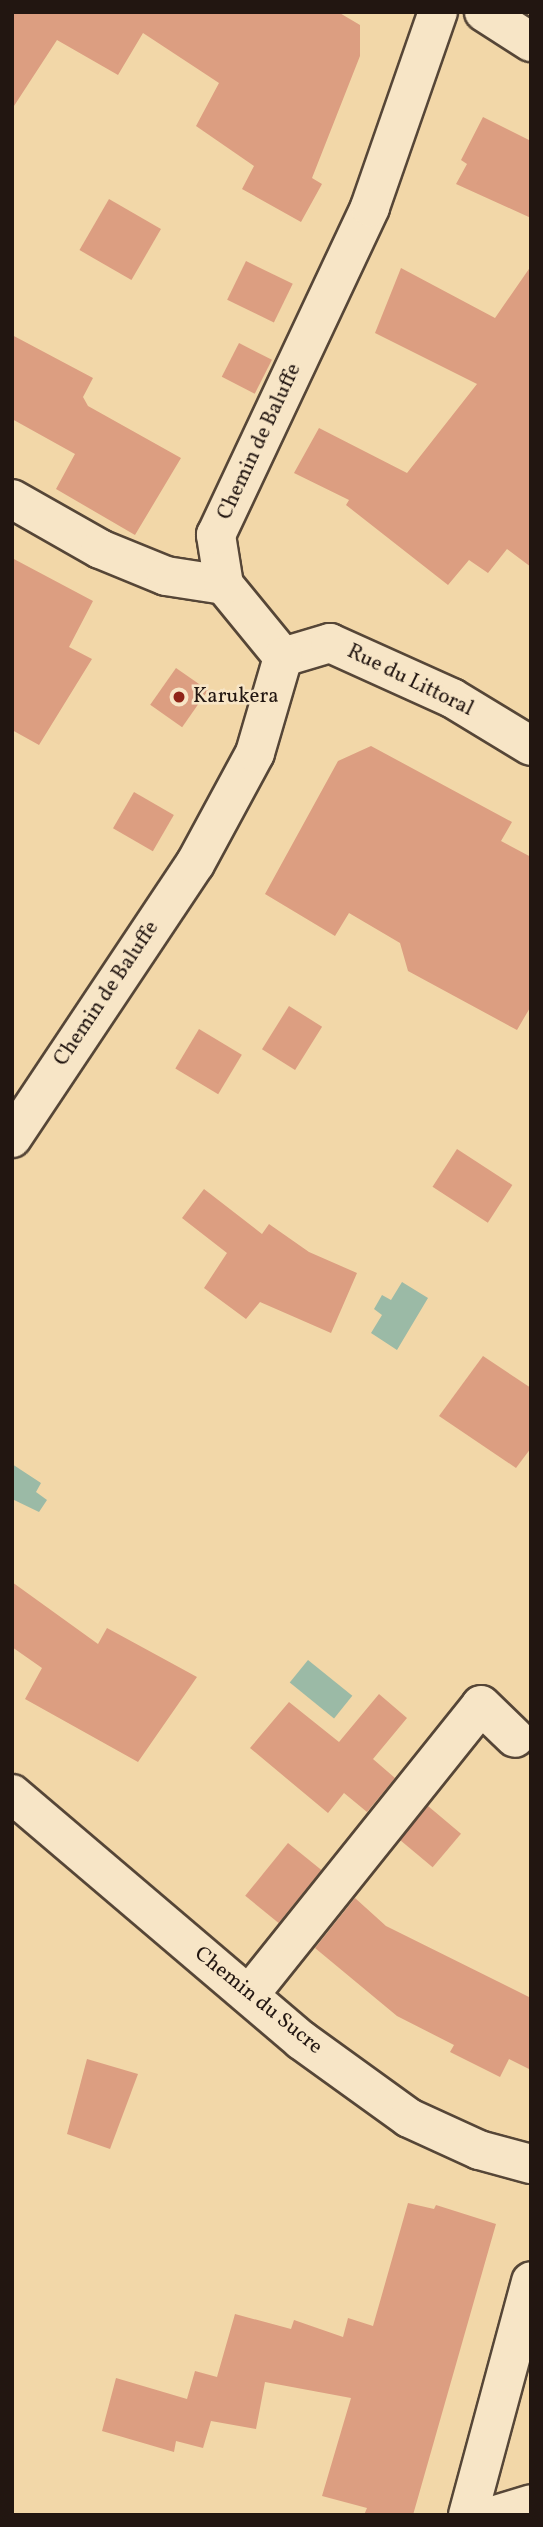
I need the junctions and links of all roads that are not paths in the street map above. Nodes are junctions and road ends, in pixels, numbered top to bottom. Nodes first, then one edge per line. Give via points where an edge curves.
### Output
1 (438, 12) edge
2 (484, 12) edge
3 (531, 41) edge
4 (12, 499) edge
5 (224, 585) junction
6 (283, 657) junction
7 (531, 746) edge
8 (12, 1138) edge
9 (515, 1738) dead end
10 (12, 1794) edge
11 (248, 1995) junction
12 (531, 2164) edge
13 (531, 2281) edge
14 (531, 2504) edge
15 (468, 2515) edge
16 (496, 2515) edge

1 - 5 street, Chemin de Baluffe via 370,207 216,536
2 - 3 street
4 - 5 street via 100,549 166,576
5 - 6 street
6 - 7 street, Rue du Littoral via 330,643 452,698
6 - 8 street, Chemin de Baluffe via 255,753 195,864
9 - 11 street via 481,1705
10 - 11 street, Chemin du Sucre
11 - 12 street, Chemin du Sucre via 409,2118 479,2150
13 - 15 street
14 - 16 street

